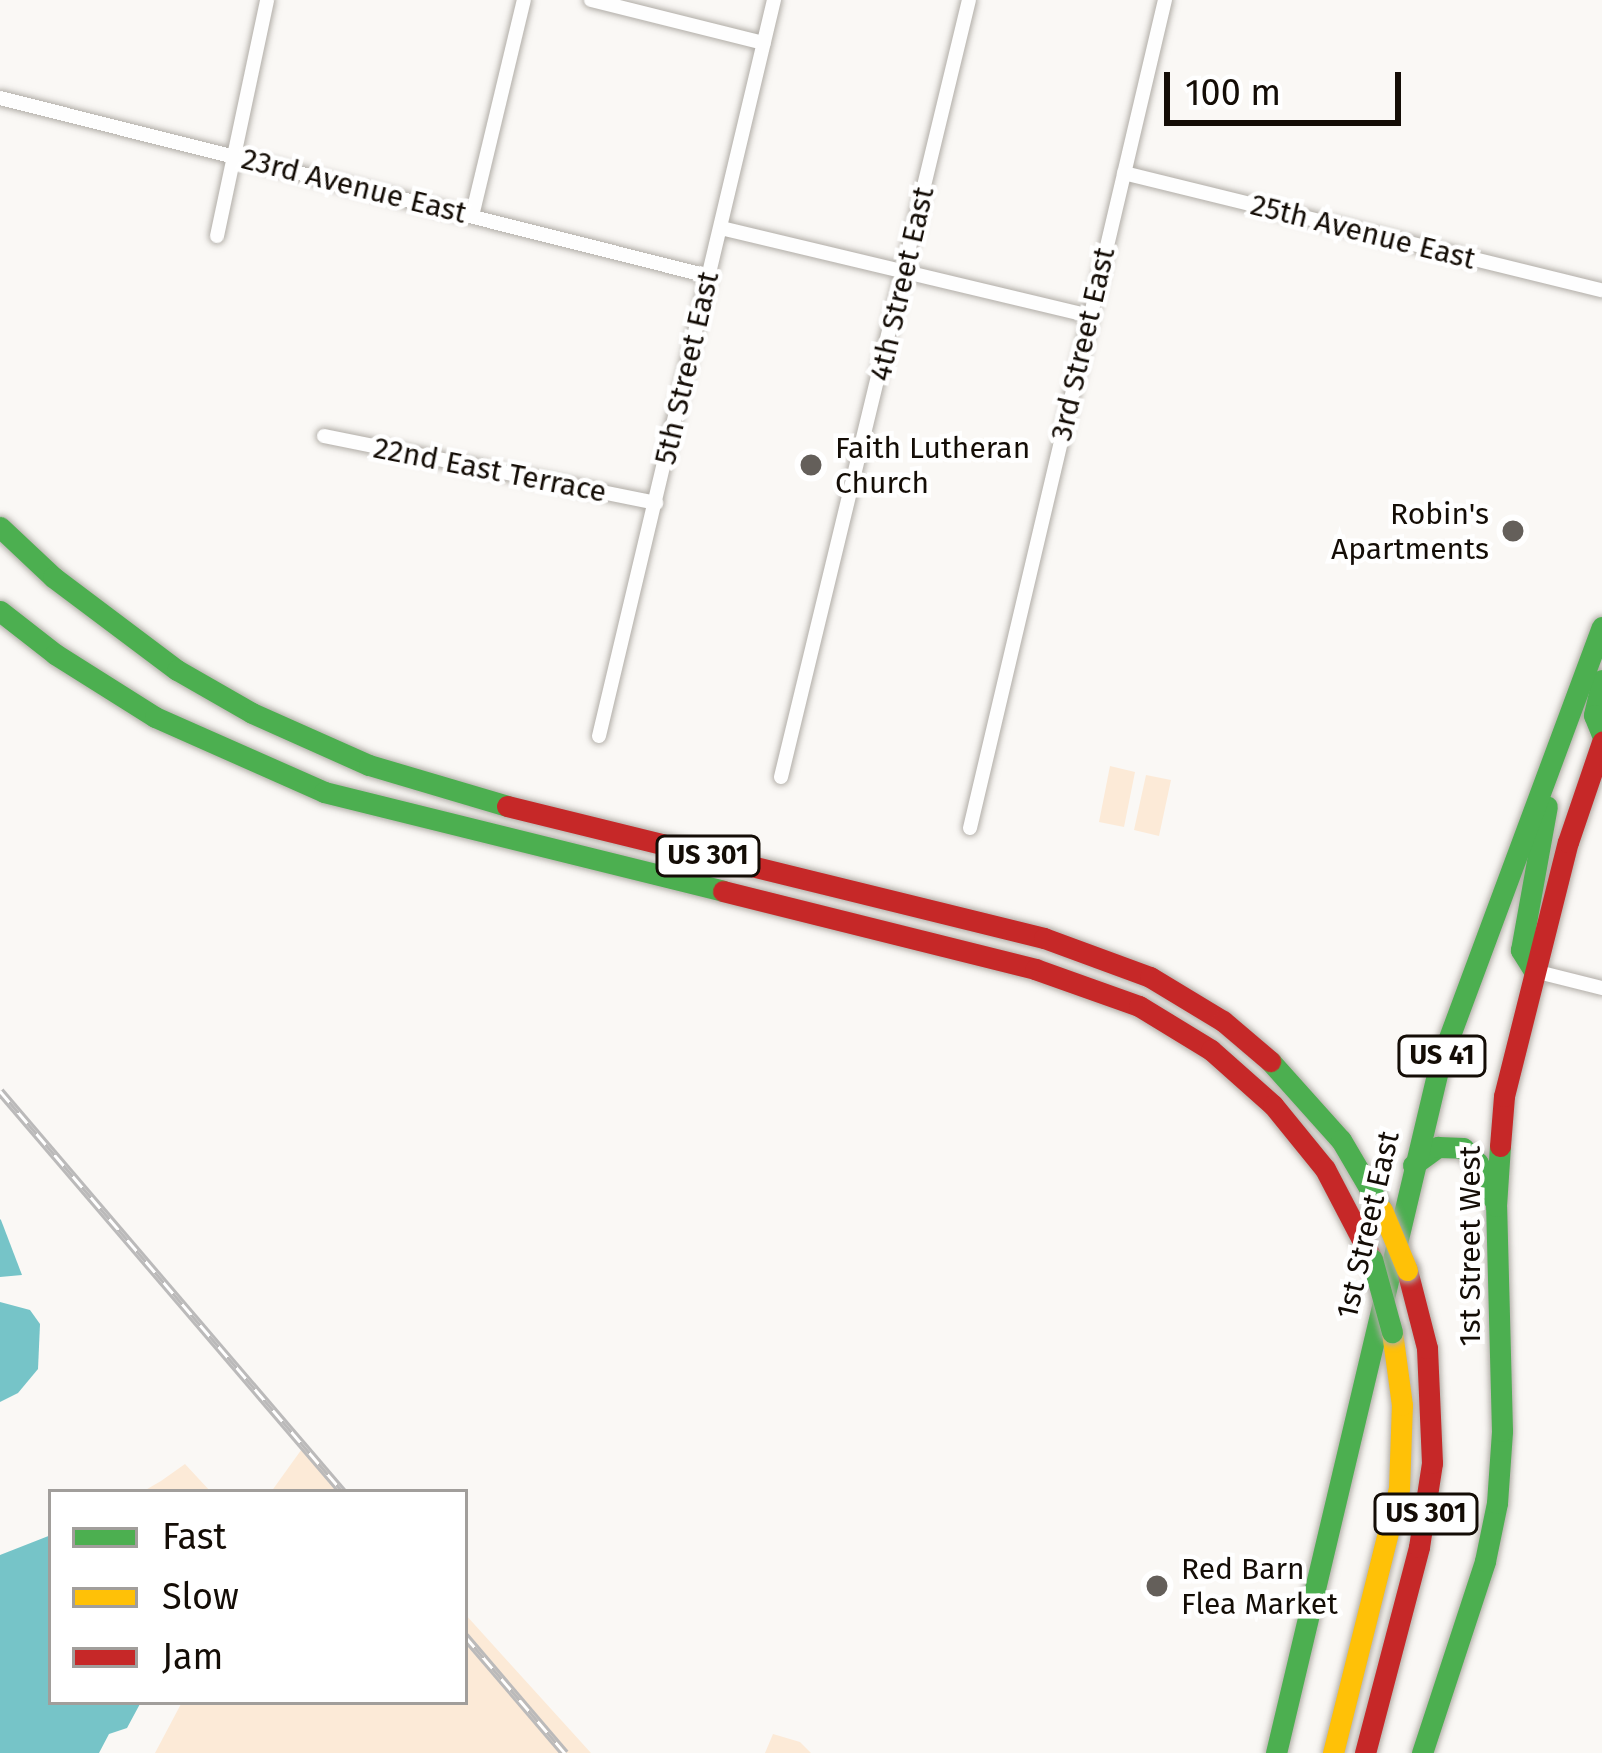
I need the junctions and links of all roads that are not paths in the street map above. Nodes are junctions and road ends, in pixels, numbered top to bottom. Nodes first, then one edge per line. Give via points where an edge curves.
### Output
1 (267, 0) edge
2 (524, 0) edge
3 (591, 0) edge
4 (774, 0) edge
5 (969, 0) edge
6 (1165, 0) edge
7 (764, 43) junction
8 (0, 98) edge
9 (231, 154) junction
10 (1124, 173) junction
11 (472, 216) junction
12 (721, 228) junction
13 (217, 236) dead end
14 (906, 274) junction
15 (708, 277) junction
16 (1602, 290) edge
17 (1089, 316) junction
18 (324, 436) dead end
19 (656, 503) junction
20 (0, 527) edge
21 (0, 611) edge
22 (1602, 627) edge
23 (1602, 680) edge
24 (599, 736) dead end
25 (1602, 738) edge
26 (1550, 776) junction
27 (782, 777) dead end
28 (970, 828) dead end
29 (1534, 971) junction
30 (1602, 988) edge
31 (1413, 1165) junction
32 (1496, 1205) junction
33 (1276, 1753) edge
34 (1333, 1753) edge
35 (1365, 1753) edge
36 (1422, 1753) edge

1 - 9 street
2 - 11 street
3 - 7 street
4 - 7 street, 5th Street East
5 - 14 street, 4th Street East
6 - 10 street, 3rd Street East
7 - 12 street, 5th Street East
8 - 9 street, 23rd Avenue East
9 - 11 street, 23rd Avenue East
9 - 13 street
10 - 16 street, 25th Avenue East
10 - 17 street, 3rd Street East
11 - 15 street, 23rd Avenue East
12 - 14 street
12 - 15 street, 5th Street East
14 - 17 street
14 - 27 street, 4th Street East
15 - 19 street, 5th Street East
17 - 28 street, 3rd Street East
18 - 19 street, 22nd East Terrace
19 - 24 street, 5th Street East
20 - 35 main road, 1st Street West / US 301, bridge via 53,578 177,670 350,758 448,791 1044,938 1150,977 1223,1021 1288,1076 1341,1140 1382,1210 1407,1270 1430,1378 1432,1463 1416,1561
21 - 34 main road, US 301, bridge via 155,717 324,791 1035,969 1139,1006 1211,1050 1273,1105 1325,1169 1372,1259 1392,1332 1402,1405 1399,1489
22 - 26 main road, 1st Street East / US 41
23 - 25 main road, 1st Street West via 1594,715
25 - 26 main road via 1574,745
25 - 29 main road, 1st Street West / US 41
26 - 29 main road via 1521,950
26 - 31 main road, 1st Street East / US 41 via 1468,977
29 - 30 street
29 - 32 main road, 1st Street West / US 41 via 1502,1108
31 - 32 main road via 1438,1147 1463,1148
31 - 33 main road, 1st Street East / US 41
32 - 36 main road, 1st Street West / US 41 via 1497,1502

